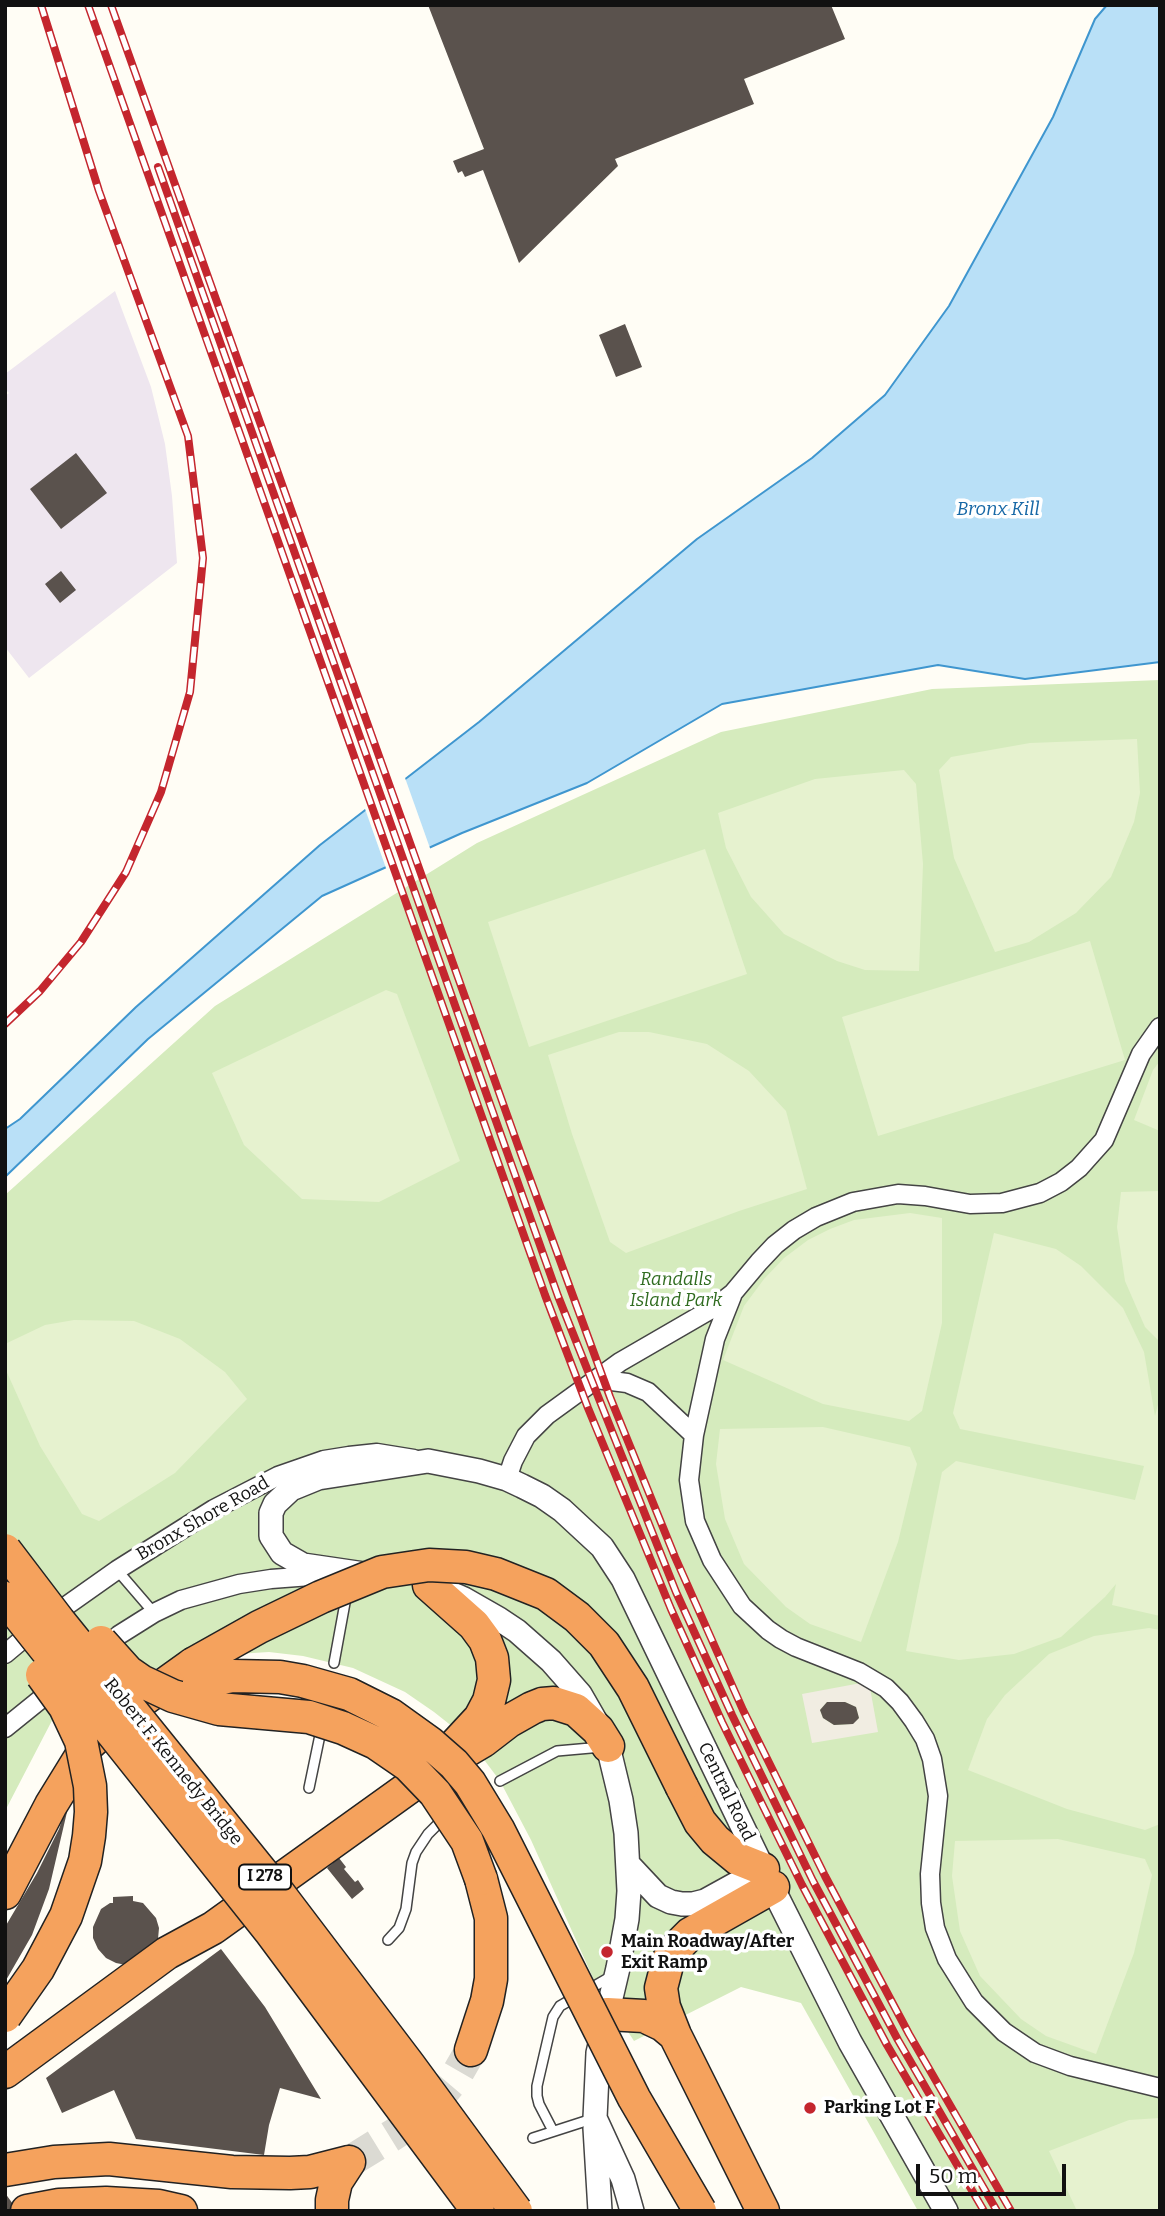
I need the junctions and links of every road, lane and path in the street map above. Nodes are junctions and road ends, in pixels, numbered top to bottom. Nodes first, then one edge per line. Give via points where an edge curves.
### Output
1 (1160, 1027) edge
2 (733, 1293) junction
3 (596, 1379) junction
4 (694, 1435) junction
5 (428, 1461) junction
6 (507, 1479) junction
7 (5, 1539) edge
8 (5, 1550) edge
9 (117, 1570) junction
10 (350, 1573) junction
11 (429, 1586) junction
12 (5, 1598) edge
13 (154, 1613) junction
14 (5, 1629) edge
15 (5, 1654) edge
16 (334, 1663) dead end
17 (196, 1673) junction
18 (5, 1728) edge
19 (320, 1735) dead end
20 (608, 1746) junction
21 (429, 1773) junction
22 (500, 1781) dead end
23 (309, 1787) dead end
24 (439, 1823) dead end
25 (628, 1864) junction
26 (768, 1878) junction
27 (5, 1894) edge
28 (388, 1940) dead end
29 (617, 1974) junction
30 (607, 2014) junction
31 (5, 2015) edge
32 (675, 2035) junction
33 (471, 2050) tunnel mouth
34 (12, 2076) edge
35 (1160, 2088) edge
36 (595, 2118) junction
37 (553, 2131) junction
38 (533, 2138) dead end
39 (5, 2170) edge
40 (28, 2211) edge
41 (181, 2211) edge
42 (332, 2211) edge
43 (478, 2211) edge
44 (516, 2211) edge
45 (600, 2211) edge
46 (632, 2211) edge
47 (699, 2211) edge
48 (763, 2211) edge
49 (946, 2211) edge

1 - 2 street via 1141,1054 1104,1140 1061,1182 1041,1193 1002,1203 970,1204 898,1194 853,1202 794,1230
2 - 3 street
2 - 4 street via 715,1339
3 - 4 street via 627,1383 648,1392
3 - 6 street via 530,1431
4 - 35 street via 689,1480 695,1521 712,1560 742,1606 781,1639 886,1688 925,1739 938,1796 930,1874 935,1928 947,1959 974,2002 1004,2032 1035,2053
5 - 6 street, Central Road
5 - 9 street, Bronx Shore Road via 377,1453 302,1466 214,1509
5 - 10 street via 318,1478 291,1489 275,1504 271,1536 282,1553 303,1565
6 - 26 street, Central Road via 562,1510 615,1564
7 - 33 highway, bridge via 77,1612 118,1663 141,1681 204,1706 309,1717 343,1728 392,1753 435,1793 467,1841 491,1918 491,1979
8 - 44 highway, Robert F. Kennedy Bridge / I 278, bridge via 277,1891
9 - 13 lane
9 - 15 street, Bronx Shore Road
10 - 11 street
10 - 13 street via 239,1584 181,1600
10 - 16 lane
11 - 20 street via 482,1608 551,1661 580,1694
11 - 21 highway via 480,1633 490,1648 494,1680 480,1718
12 - 43 highway, Robert F. Kennedy Bridge / I 278, bridge via 279,1942
13 - 18 street via 119,1635
14 - 31 highway, bridge via 73,1721 87,1763 91,1812 85,1861 66,1916 38,1969
17 - 26 highway, bridge via 251,1632 382,1572 429,1565 496,1574 546,1594 604,1644 633,1688 700,1822 715,1840
17 - 27 highway via 119,1717 88,1745
17 - 47 highway, bridge via 280,1677 349,1694 391,1715 454,1764 499,1829 634,2098
19 - 23 lane
20 - 21 highway via 576,1710 542,1704
20 - 22 lane via 557,1751
20 - 25 street via 621,1800
21 - 34 highway via 213,1928 177,1963
24 - 28 lane via 416,1852 403,1918
25 - 26 street via 658,1896 682,1904
25 - 29 street
26 - 32 highway via 673,1951 661,1988
26 - 49 street, Central Road via 850,2042
29 - 30 street
29 - 37 lane via 560,2006 553,2017 537,2086 539,2105
30 - 32 highway via 644,2016
30 - 36 street via 598,2053
32 - 48 highway
36 - 37 lane
36 - 45 street
36 - 46 street
37 - 38 lane
39 - 42 highway via 109,2159 279,2174 348,2162 336,2182
40 - 41 highway via 106,2203

